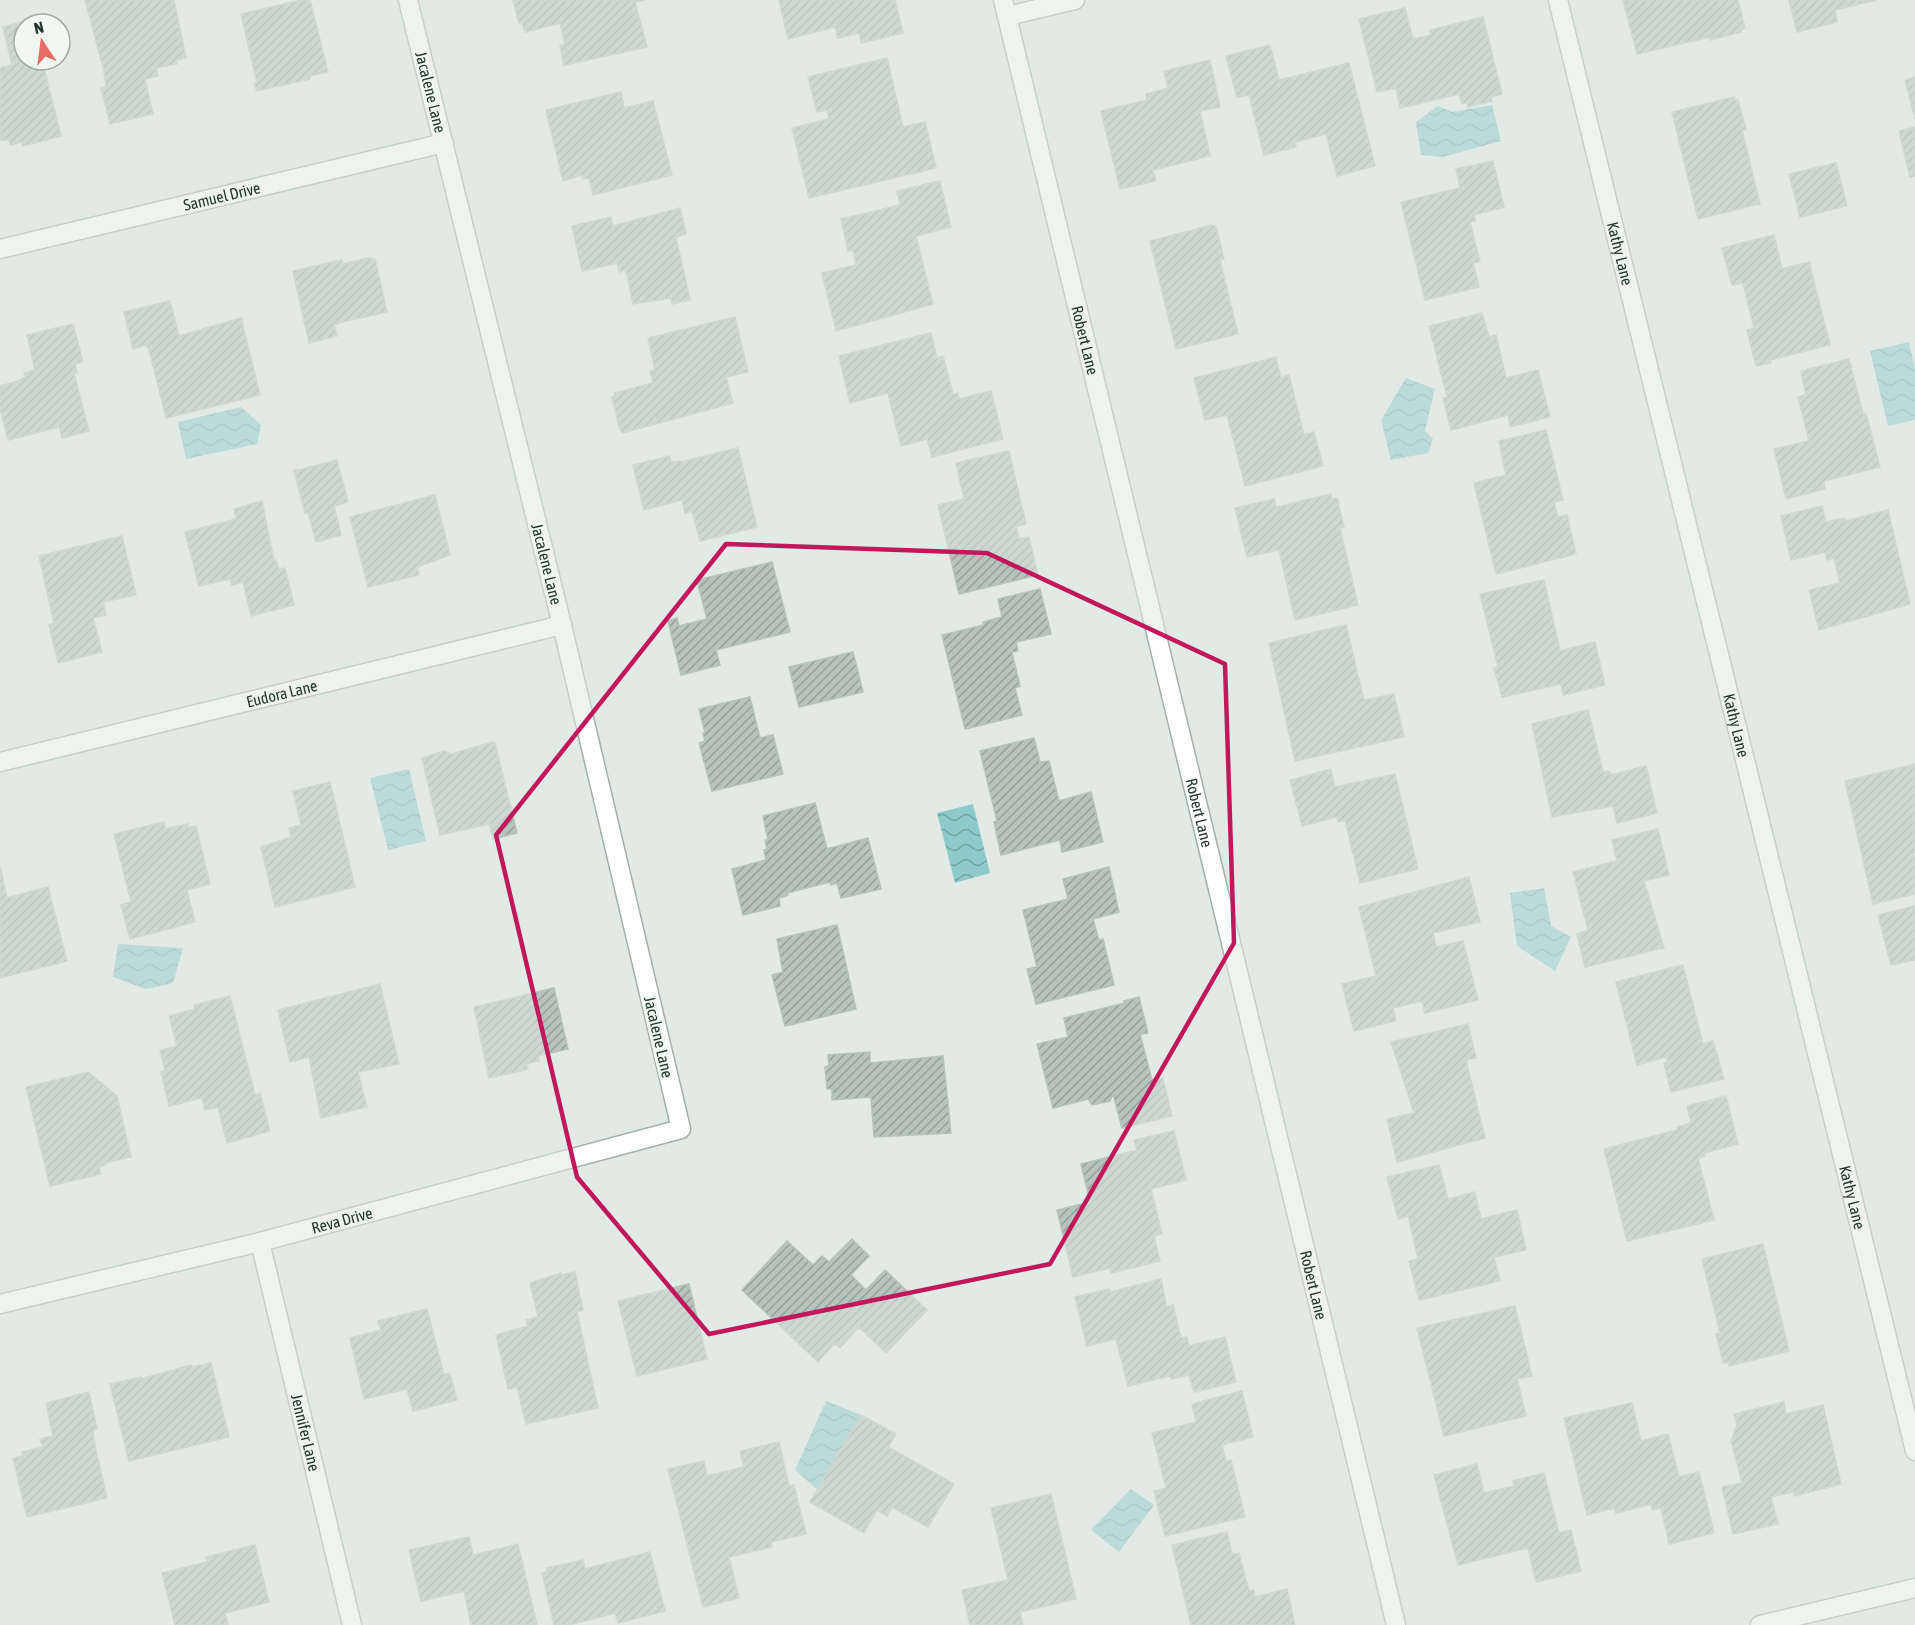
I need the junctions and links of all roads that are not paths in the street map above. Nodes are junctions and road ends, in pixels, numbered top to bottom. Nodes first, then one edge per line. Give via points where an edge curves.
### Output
1 (408, 0) edge
2 (1075, 0) edge
3 (1558, 0) edge
4 (1005, 8) edge
5 (444, 142) junction
6 (0, 249) edge
7 (562, 625) junction
8 (0, 762) edge
9 (681, 1129) joint
10 (260, 1242) junction
11 (0, 1304) edge
12 (1915, 1450) edge
13 (1915, 1588) edge
14 (352, 1625) edge
15 (1396, 1625) edge
16 (1760, 1625) edge

1 - 5 street, Jacalene Lane
2 - 4 street
3 - 12 street, Kathy Lane
4 - 15 street, Robert Lane
5 - 6 street, Samuel Drive
5 - 7 street, Jacalene Lane
7 - 8 street, Eudora Lane
7 - 9 street, Jacalene Lane
9 - 10 street, Reva Drive
10 - 11 street, Reva Drive
10 - 14 street, Jennifer Lane
13 - 16 street

